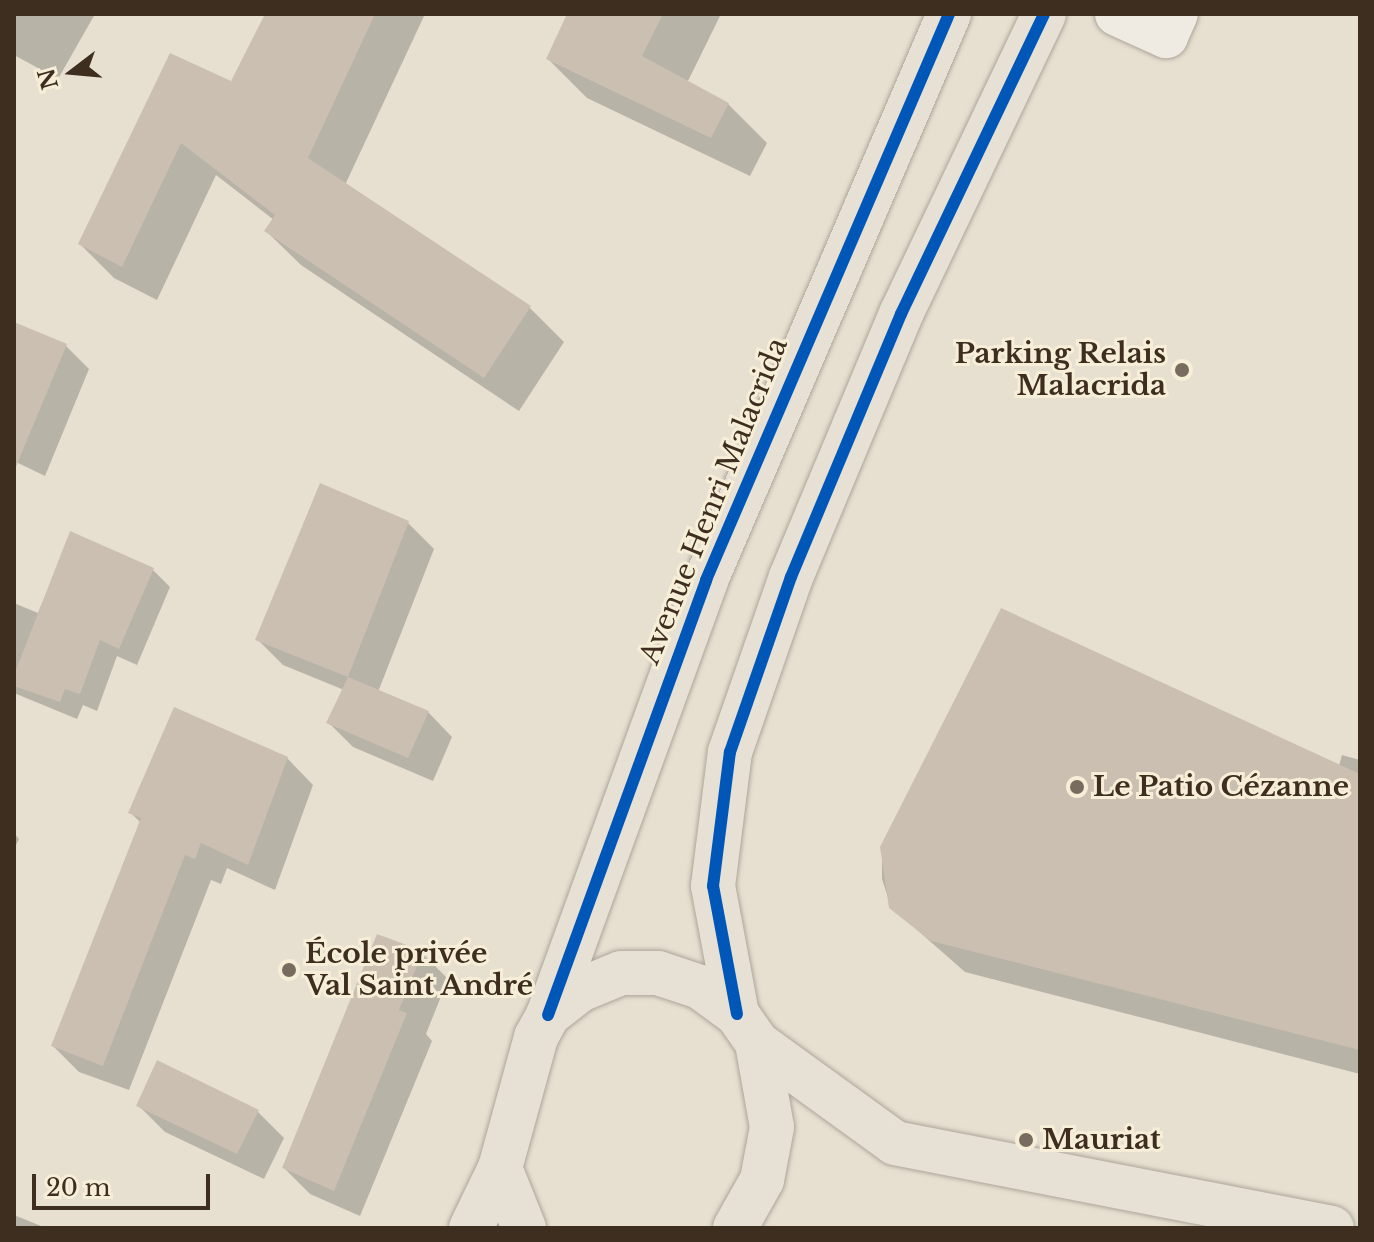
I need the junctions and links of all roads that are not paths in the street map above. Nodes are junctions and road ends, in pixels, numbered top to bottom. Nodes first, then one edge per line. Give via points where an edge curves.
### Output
1 (949, 14) edge
2 (1044, 14) edge
3 (1117, 14) edge
4 (1176, 14) edge
5 (548, 1015) junction
6 (747, 1029) junction
7 (500, 1168) junction
8 (471, 1228) edge
9 (524, 1228) edge
10 (735, 1228) edge
11 (1332, 1228) edge

1 - 5 main road, Avenue Henri Malacrida via 706,580
2 - 6 main road via 901,314 791,577 730,752 713,886
3 - 4 street via 1166,36
5 - 6 main road via 580,990 621,973 658,973 700,987
5 - 7 main road, Avenue Henri Malacrida via 506,1125
6 - 10 main road via 772,1127 762,1180
6 - 11 main road via 895,1143
7 - 8 main road
7 - 9 main road

